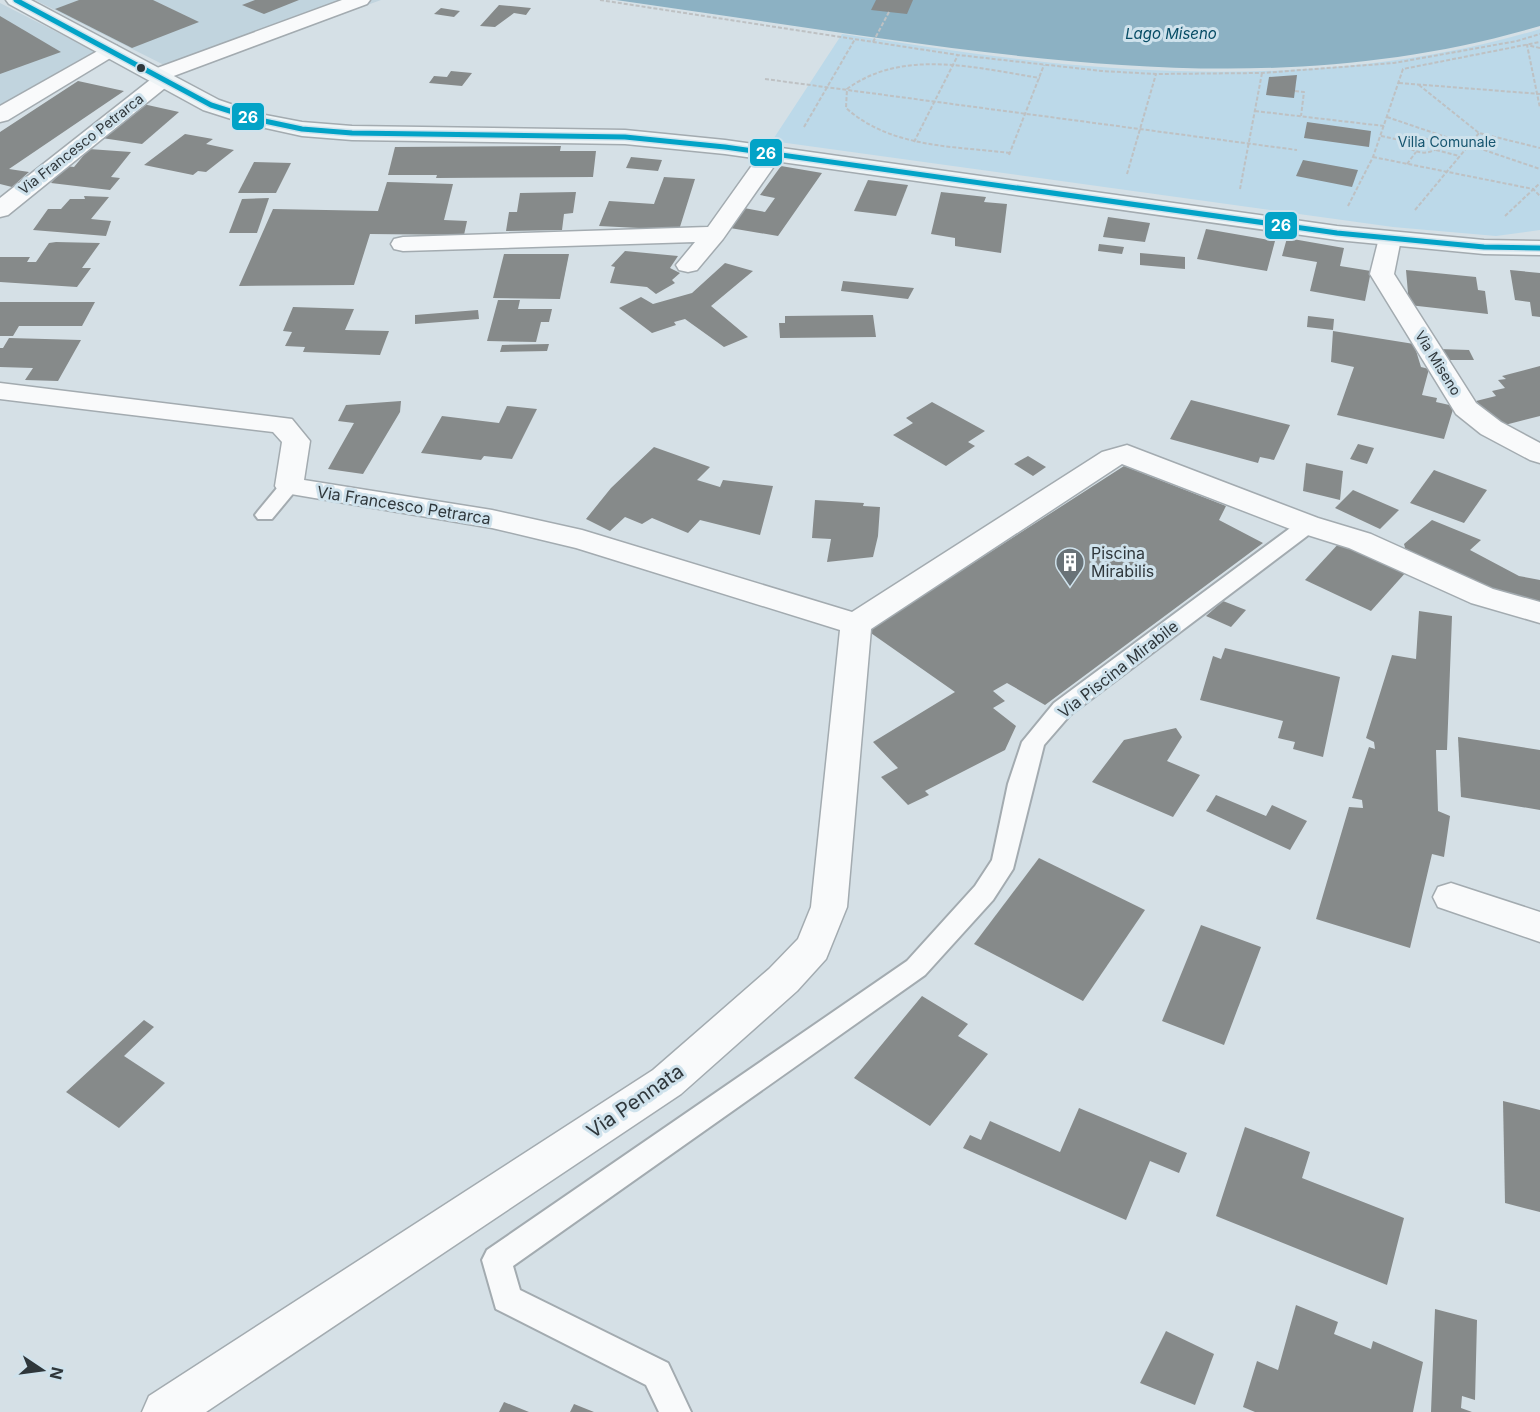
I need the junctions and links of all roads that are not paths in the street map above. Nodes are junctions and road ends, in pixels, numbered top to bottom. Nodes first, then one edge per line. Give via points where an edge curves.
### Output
1 (16, 0) edge
2 (360, 0) edge
3 (110, 50) junction
4 (160, 78) junction
5 (0, 115) edge
6 (772, 152) junction
7 (0, 210) edge
8 (715, 234) junction
9 (1389, 239) junction
10 (403, 244) dead end
11 (1540, 248) edge
12 (688, 265) dead end
13 (0, 391) edge
14 (1540, 454) edge
15 (289, 486) junction
16 (265, 515) dead end
17 (1308, 525) junction
18 (1540, 613) edge
19 (856, 624) junction
20 (1450, 897) dead end
21 (1540, 927) edge
22 (171, 1410) edge
23 (675, 1412) edge

1 - 3 main road
2 - 4 street, Via Francesco Petrarca
3 - 4 main road
3 - 5 street
4 - 6 main road via 211,105 302,129 625,137
4 - 7 street, Via Francesco Petrarca
6 - 8 street
6 - 9 main road
8 - 10 street
8 - 12 street
9 - 11 main road
9 - 14 street, Via Miseno via 1382,274 1466,408 1491,428
13 - 15 street via 282,425 296,441
15 - 16 lane
15 - 19 street, Via Francesco Petrarca via 492,519 582,540
17 - 18 street via 1360,541 1482,596
17 - 19 street via 1126,454 1112,458
17 - 23 lane, Via Piscina Mirabile via 1062,709 1033,742 1004,862 984,893 916,968 497,1260 507,1299 657,1374
19 - 22 street, Via Pennata via 829,907 813,948 783,980 668,1082
20 - 21 street

